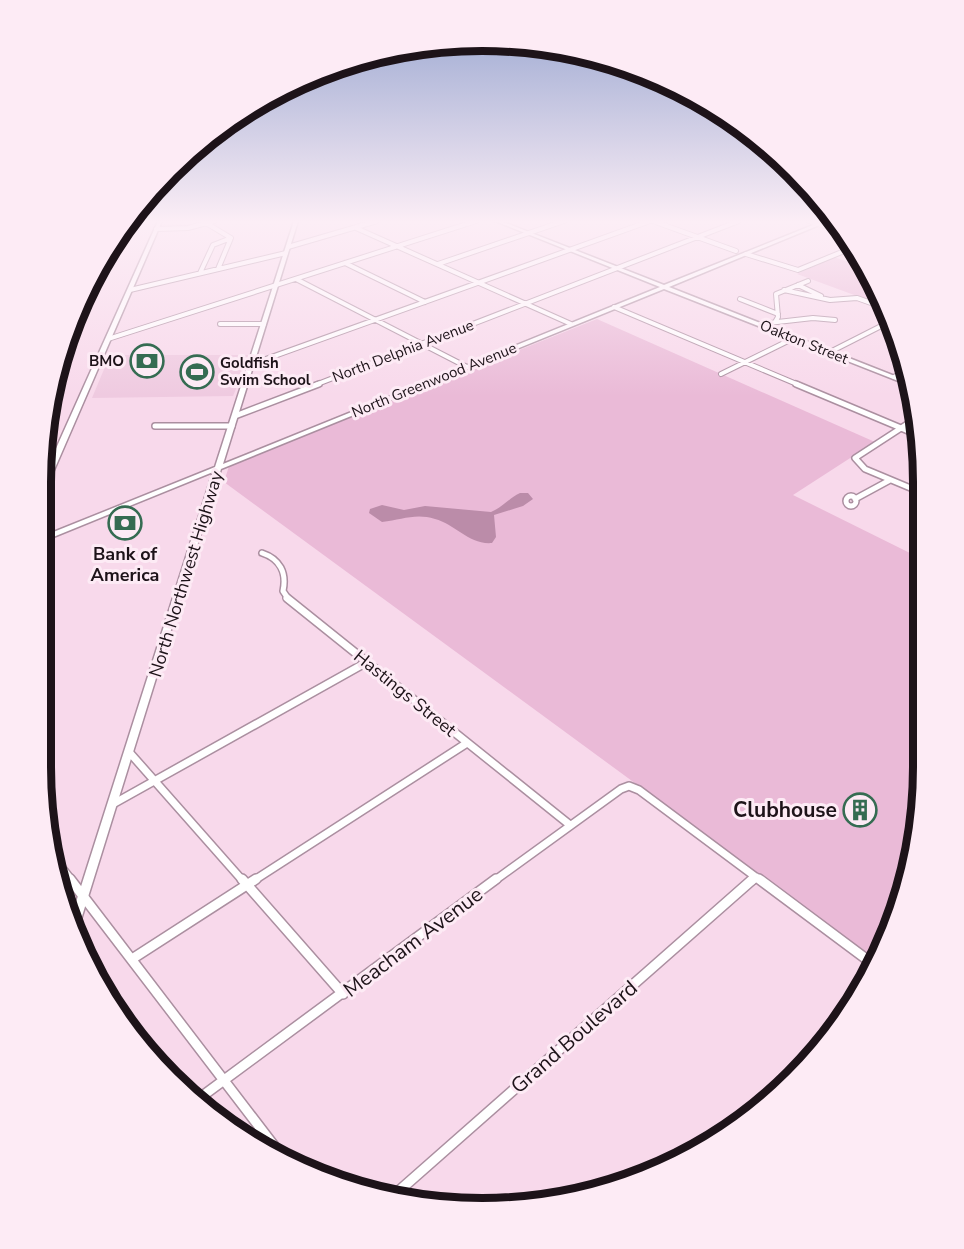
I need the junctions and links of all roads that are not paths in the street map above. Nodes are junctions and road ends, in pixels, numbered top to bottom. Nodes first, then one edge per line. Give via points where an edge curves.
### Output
1 (135, 279) edge
2 (174, 279) edge
3 (278, 279) edge
4 (296, 279) joint
5 (378, 279) edge
6 (471, 279) edge
7 (489, 279) edge
8 (584, 279) edge
9 (647, 279) edge
10 (681, 279) edge
11 (808, 281) dead end
12 (479, 283) junction
13 (276, 285) junction
14 (797, 285) junction
15 (664, 286) junction
16 (130, 290) junction
17 (784, 290) junction
18 (740, 299) dead end
19 (833, 301) junction
20 (425, 302) junction
21 (525, 303) junction
22 (875, 305) edge
23 (614, 307) junction
24 (778, 314) junction
25 (375, 320) junction
26 (835, 320) dead end
27 (776, 321) junction
28 (220, 324) dead end
29 (264, 324) junction
30 (571, 324) junction
31 (760, 324) junction
32 (883, 325) edge
33 (771, 329) junction
34 (794, 338) junction
35 (108, 339) junction
36 (422, 344) junction
37 (830, 352) junction
38 (745, 362) junction
39 (252, 364) junction
40 (467, 367) junction
41 (721, 374) dead end
42 (899, 374) edge
43 (894, 377) junction
44 (900, 380) edge
45 (235, 416) junction
46 (909, 423) edge
47 (155, 426) dead end
48 (232, 426) junction
49 (900, 428) junction
50 (910, 432) edge
51 (52, 467) edge
52 (220, 467) junction
53 (890, 480) junction
54 (913, 489) edge
55 (855, 499) dead end
56 (51, 535) edge
57 (262, 553) dead end
58 (367, 662) junction
59 (467, 743) junction
60 (130, 753) junction
61 (155, 780) junction
62 (113, 804) junction
63 (570, 825) junction
64 (64, 870) edge
65 (756, 877) junction
66 (247, 884) junction
67 (84, 896) junction
68 (78, 915) edge
69 (132, 959) junction
70 (868, 960) edge
71 (343, 994) junction
72 (224, 1080) junction
73 (203, 1095) edge
74 (272, 1143) edge
75 (400, 1190) edge

1 - 16 main road
2 - 16 street
3 - 13 main road, North Northwest Highway
4 - 13 street
4 - 25 street
5 - 20 street
6 - 12 street
7 - 12 street
8 - 21 street, North Delphia Avenue
9 - 15 main road, Oakton Street
10 - 15 main road, North Greenwood Avenue
11 - 14 street
12 - 20 street
12 - 21 street
13 - 29 main road, North Northwest Highway
13 - 35 street
14 - 17 street
14 - 19 street
15 - 23 main road, North Greenwood Avenue
15 - 31 main road, Oakton Street
16 - 35 main road
17 - 19 street
17 - 24 street via 775,297
18 - 24 street
19 - 22 street via 857,298
20 - 25 street
21 - 30 street
21 - 36 street, North Delphia Avenue
23 - 30 main road, North Greenwood Avenue
23 - 38 street
24 - 27 street
25 - 36 street
25 - 39 street
26 - 27 street
27 - 31 street
27 - 33 street
28 - 29 street
29 - 39 main road, North Northwest Highway
30 - 40 main road, North Greenwood Avenue
31 - 33 main road, Oakton Street
32 - 37 street
33 - 34 main road, Oakton Street
34 - 37 main road, Oakton Street
34 - 38 street
35 - 51 main road
36 - 40 street
36 - 45 street, North Delphia Avenue
37 - 43 main road, Oakton Street
38 - 41 street
38 - 49 street
39 - 45 main road, North Northwest Highway
40 - 52 main road, North Greenwood Avenue
42 - 43 street
43 - 44 main road, Oakton Street
45 - 48 main road, North Northwest Highway
46 - 49 street
47 - 48 street
48 - 52 main road, North Northwest Highway
49 - 50 street
49 - 53 street via 859,453 856,461
52 - 56 main road, North Greenwood Avenue
52 - 60 main road, North Northwest Highway
53 - 54 street
53 - 55 street
57 - 58 street, Hastings Street via 271,556 283,569 283,591 287,598
58 - 59 street, Hastings Street
58 - 61 street
59 - 63 street, Hastings Street
59 - 66 street
60 - 61 street
60 - 62 main road, North Northwest Highway
61 - 62 street
61 - 66 street
62 - 67 main road, North Northwest Highway
63 - 65 street, Meacham Avenue via 629,786
63 - 71 street, Meacham Avenue
64 - 67 street
65 - 70 street
65 - 75 street, Grand Boulevard
66 - 69 street
66 - 71 street
67 - 68 main road, North Northwest Highway
67 - 69 street
69 - 72 street
71 - 72 street, Meacham Avenue
72 - 73 street, Meacham Avenue
72 - 74 street

